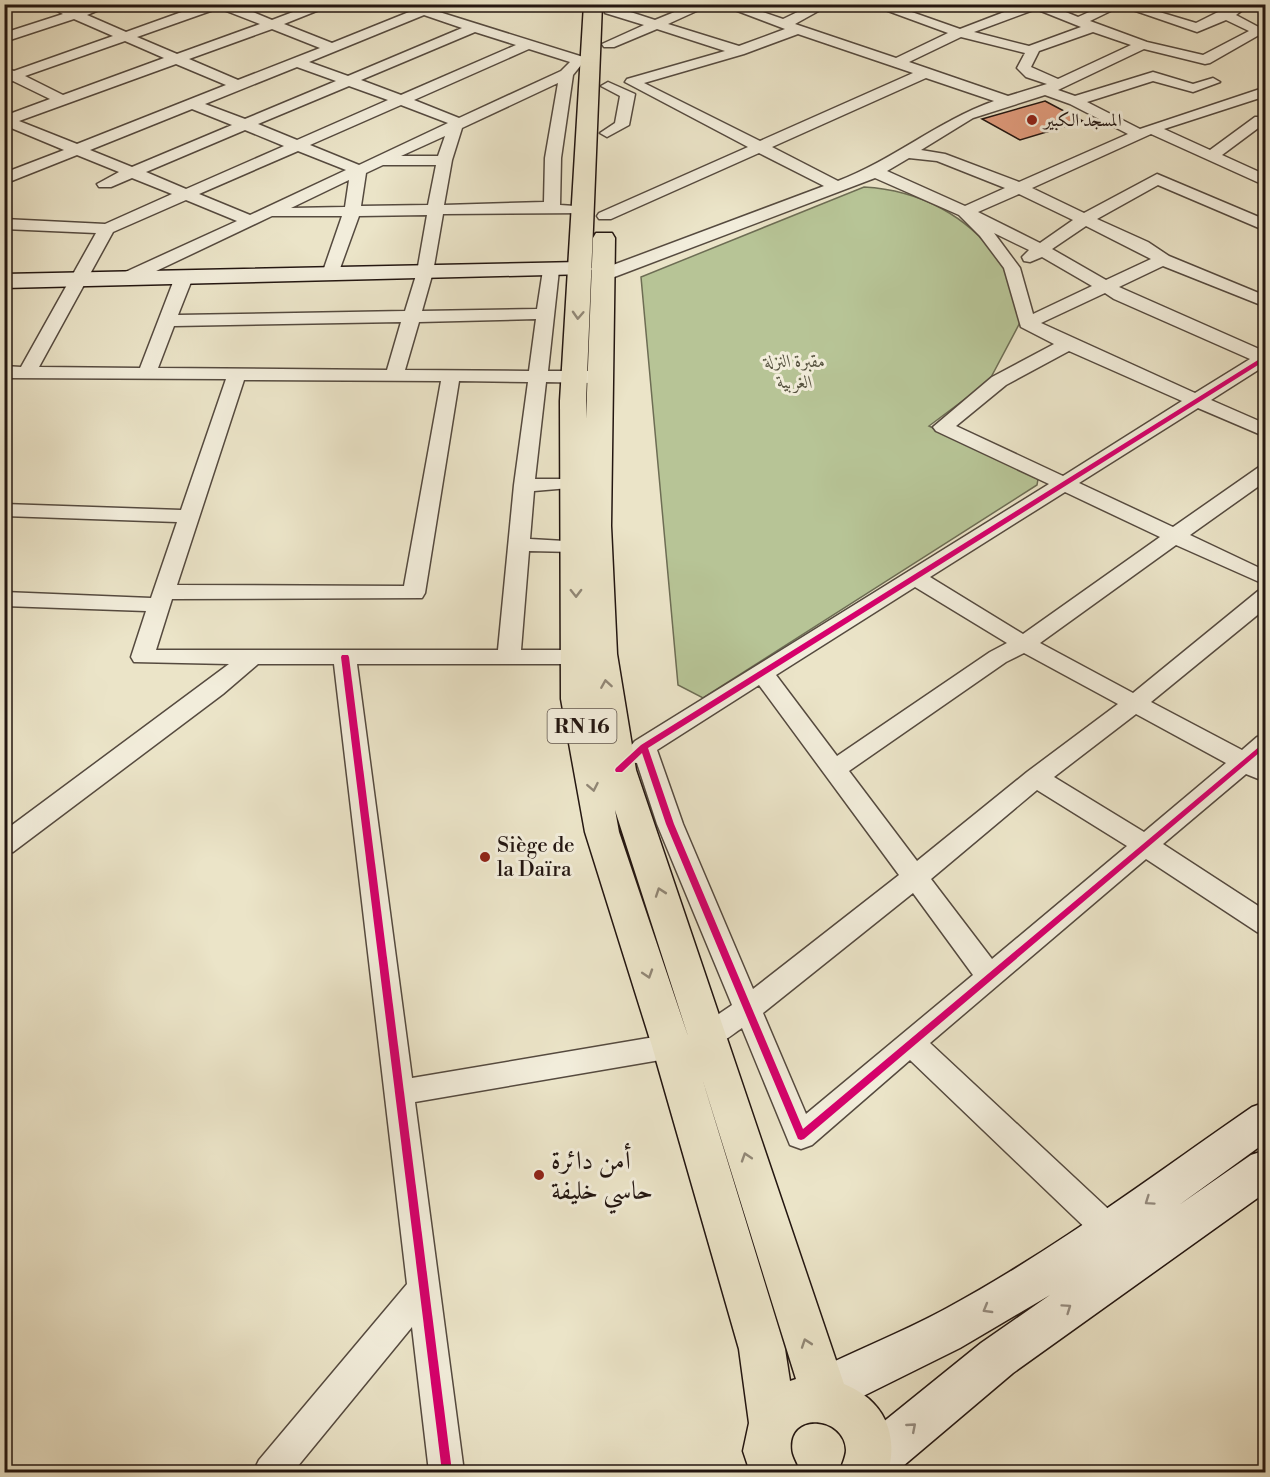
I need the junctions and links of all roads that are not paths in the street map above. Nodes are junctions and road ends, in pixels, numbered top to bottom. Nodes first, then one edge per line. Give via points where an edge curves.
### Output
1 (50, 4) edge
2 (106, 4) edge
3 (220, 4) edge
4 (328, 4) edge
5 (403, 4) edge
6 (441, 4) edge
7 (706, 4) edge
8 (725, 4) edge
9 (825, 4) edge
10 (875, 4) edge
11 (1119, 4) edge
12 (1244, 4) edge
13 (604, 6) edge
14 (1136, 6) edge
15 (1058, 7) edge
16 (427, 12) junction
17 (75, 15) junction
18 (1226, 15) junction
19 (1087, 23) junction
20 (657, 24) junction
21 (273, 25) junction
22 (475, 27) junction
23 (791, 27) junction
24 (960, 33) junction
25 (125, 37) junction
26 (4, 38) edge
27 (528, 44) junction
28 (1143, 45) junction
29 (333, 48) junction
30 (430, 49) junction
31 (1030, 50) junction
32 (739, 51) junction
33 (175, 59) junction
34 (297, 62) junction
35 (896, 63) junction
36 (480, 66) junction
37 (600, 71) junction
38 (926, 73) junction
39 (7, 75) edge
40 (348, 82) junction
41 (1213, 82) dead end
42 (237, 85) junction
43 (1053, 87) junction
44 (1266, 91) edge
45 (63, 100) junction
46 (401, 100) junction
47 (1008, 100) junction
48 (1075, 101) junction
49 (191, 103) junction
50 (1221, 106) junction
51 (5, 121) edge
52 (1263, 121) edge
53 (248, 124) junction
54 (456, 124) junction
55 (1145, 131) junction
56 (300, 145) junction
57 (761, 146) junction
58 (76, 149) junction
59 (908, 153) junction
60 (1211, 156) junction
61 (444, 160) junction
62 (379, 161) junction
63 (359, 170) junction
64 (132, 172) junction
65 (875, 172) junction
66 (4, 179) edge
67 (1266, 181) edge
68 (105, 184) dead end
69 (837, 186) junction
70 (1019, 188) junction
71 (185, 194) junction
72 (552, 207) junction
73 (437, 210) junction
74 (352, 212) junction
75 (965, 212) junction
76 (270, 213) junction
77 (594, 213) junction
78 (1085, 219) junction
79 (251, 221) junction
80 (4, 224) edge
81 (1266, 226) edge
82 (107, 228) junction
83 (1041, 250) junction
84 (1163, 260) junction
85 (1012, 268) junction
86 (578, 271) junction
87 (425, 272) junction
88 (330, 274) junction
89 (184, 277) junction
90 (127, 278) junction
91 (78, 279) junction
92 (4, 281) edge
93 (1107, 288) junction
94 (1266, 302) edge
95 (545, 314) junction
96 (412, 317) junction
97 (168, 321) junction
98 (1027, 323) junction
99 (1068, 344) junction
100 (1265, 357) edge
101 (4, 372) edge
102 (27, 372) junction
103 (147, 373) junction
104 (395, 373) junction
105 (237, 374) junction
106 (451, 375) junction
107 (538, 376) junction
108 (587, 377) junction
109 (1197, 401) junction
110 (1266, 431) edge
111 (1266, 471) edge
112 (574, 483) junction
113 (1060, 484) junction
114 (524, 485) junction
115 (4, 510) edge
116 (189, 516) junction
117 (1173, 536) junction
118 (521, 545) junction
119 (575, 546) junction
120 (914, 577) junction
121 (1266, 579) edge
122 (1266, 596) edge
123 (161, 598) junction
124 (4, 599) edge
125 (1024, 644) junction
126 (252, 657) junction
127 (345, 657) junction
128 (508, 657) junction
129 (576, 657) junction
130 (762, 673) junction
131 (1135, 703) junction
132 (1266, 743) edge
133 (644, 747) junction
134 (1254, 769) edge
135 (618, 770) junction
136 (835, 770) junction
137 (1036, 778) junction
138 (670, 824) junction
139 (638, 828) junction
140 (602, 832) junction
141 (4, 845) edge
142 (1145, 845) junction
143 (915, 877) junction
144 (1266, 925) edge
145 (990, 977) junction
146 (748, 1009) junction
147 (708, 1036) junction
148 (911, 1043) junction
149 (672, 1046) junction
150 (398, 1092) junction
151 (1266, 1119) edge
152 (1266, 1168) edge
153 (1208, 1184) junction
154 (1108, 1230) junction
155 (423, 1290) junction
156 (820, 1396) junction
157 (767, 1455) edge
158 (866, 1469) edge
159 (271, 1473) edge
160 (447, 1473) edge

1 - 17 street
2 - 17 street
3 - 21 street
3 - 25 street
4 - 21 street
5 - 16 street
6 - 16 street
7 - 20 street
8 - 23 street
9 - 23 street
10 - 24 street
11 - 19 street
12 - 18 street
13 - 20 street
13 - 37 main road, RN 16
14 - 18 street via 1197,28
15 - 19 street
15 - 24 street via 1036,5
16 - 22 street
16 - 29 street
17 - 25 street
17 - 26 street
18 - 28 street via 1259,31 1205,60
19 - 28 street
19 - 31 street
20 - 32 street
20 - 37 street
21 - 29 street
21 - 33 street
22 - 27 street
22 - 30 street
23 - 32 street
23 - 35 street
24 - 31 street
24 - 35 street
25 - 33 street
25 - 39 street
27 - 36 street
27 - 37 street
28 - 43 street
29 - 34 street
30 - 36 street
30 - 40 street
31 - 43 street via 1033,57 1024,68
32 - 37 street
33 - 42 street
33 - 45 street
34 - 40 street
34 - 42 street
35 - 38 street
36 - 46 street
37 - 54 street
37 - 57 street
37 - 72 street via 553,158
37 - 77 main road, RN 16
37 - 77 main road, RN 16 via 607,133
38 - 47 street
38 - 57 street
39 - 45 street
40 - 46 street
40 - 53 street
41 - 48 street via 1193,88 1153,76
42 - 49 street
43 - 47 street
43 - 48 street
44 - 50 street
45 - 51 street
46 - 54 street via 451,118
46 - 56 street
47 - 59 street via 968,115
48 - 55 street
49 - 53 street
49 - 58 street
50 - 52 street
50 - 55 street
51 - 58 street
52 - 60 street
53 - 56 street
53 - 64 street
54 - 61 street
54 - 62 street
55 - 60 street
55 - 70 street
56 - 63 street
56 - 71 street
57 - 69 street
57 - 77 street
58 - 64 street
58 - 66 street
59 - 65 street
59 - 70 street via 940,157
60 - 67 street
61 - 62 street
61 - 73 street
62 - 63 street
63 - 74 street
63 - 76 street
64 - 68 street
64 - 71 street
65 - 69 street
65 - 75 street
69 - 86 street
70 - 75 street
70 - 78 street
71 - 79 street
71 - 82 street
72 - 73 street
72 - 77 street
73 - 74 street
73 - 87 street
74 - 76 street
74 - 88 street
75 - 83 street
75 - 85 street
76 - 79 street
77 - 86 main road, RN 16
78 - 81 street via 1157,179
78 - 83 street
78 - 84 street
79 - 90 street
80 - 82 street
82 - 91 street
83 - 85 street
83 - 93 street
84 - 93 street
84 - 94 street
85 - 98 street
86 - 87 street
86 - 95 street
86 - 108 main road, RN 16
87 - 88 street
87 - 96 street
88 - 89 street
89 - 90 street
89 - 97 street
90 - 91 street
91 - 92 street
91 - 102 street
93 - 98 street
93 - 100 street
95 - 96 street
95 - 107 street
96 - 97 street
96 - 104 street
97 - 103 street
98 - 99 street
99 - 109 street
99 - 113 street via 999,381 943,427
100 - 109 street
101 - 102 street
102 - 103 street
103 - 105 street
104 - 105 street
104 - 106 street
105 - 116 street
106 - 107 street
106 - 123 street via 414,593
107 - 108 street
107 - 114 street
108 - 112 main road, RN 16
135 -> 108 main road, RN 16 via 601,654
109 - 110 street
109 - 113 street via 1079,476
111 - 117 street
112 - 114 street
112 - 119 main road, RN 16
113 - 117 street
113 - 120 street
114 - 118 street
115 - 116 street
116 - 123 street
117 - 121 street
117 - 125 street
118 - 119 street
118 - 128 street
119 -> 129 main road, RN 16
120 - 125 street
120 - 130 street
122 - 131 street
123 - 124 street
123 - 126 street via 142,657
125 - 131 street
125 - 136 street via 998,657
126 - 127 street
126 - 141 street via 215,689
127 - 128 street
127 - 150 street
128 - 129 street
129 -> 140 main road, RN 16 via 577,699
130 - 133 street
130 - 136 street
131 - 134 street
131 - 137 street
132 - 134 street
133 - 135 street
133 - 138 street
134 - 142 street
135 - 139 main road, RN 16
136 - 143 street
137 - 142 street
137 - 143 street
138 - 139 street
138 - 146 street
139 - 140 street
147 -> 139 main road, RN 16
140 -> 149 main road, RN 16
142 - 144 street
142 - 145 street
143 - 145 street
143 - 146 street
145 - 148 street
146 - 147 street
146 - 148 street via 801,1136
156 -> 147 main road, RN 16
148 - 154 street
149 - 150 street
149 - 157 main road, RN 16 via 762,1349
150 - 155 street
151 - 153 street
152 - 153 street
153 -> 154 street
158 -> 153 street
154 -> 156 street via 962,1323
155 - 159 street
155 - 160 street
156 - 157 main road via 789,1404
156 - 158 main road via 851,1412 861,1423 867,1436

